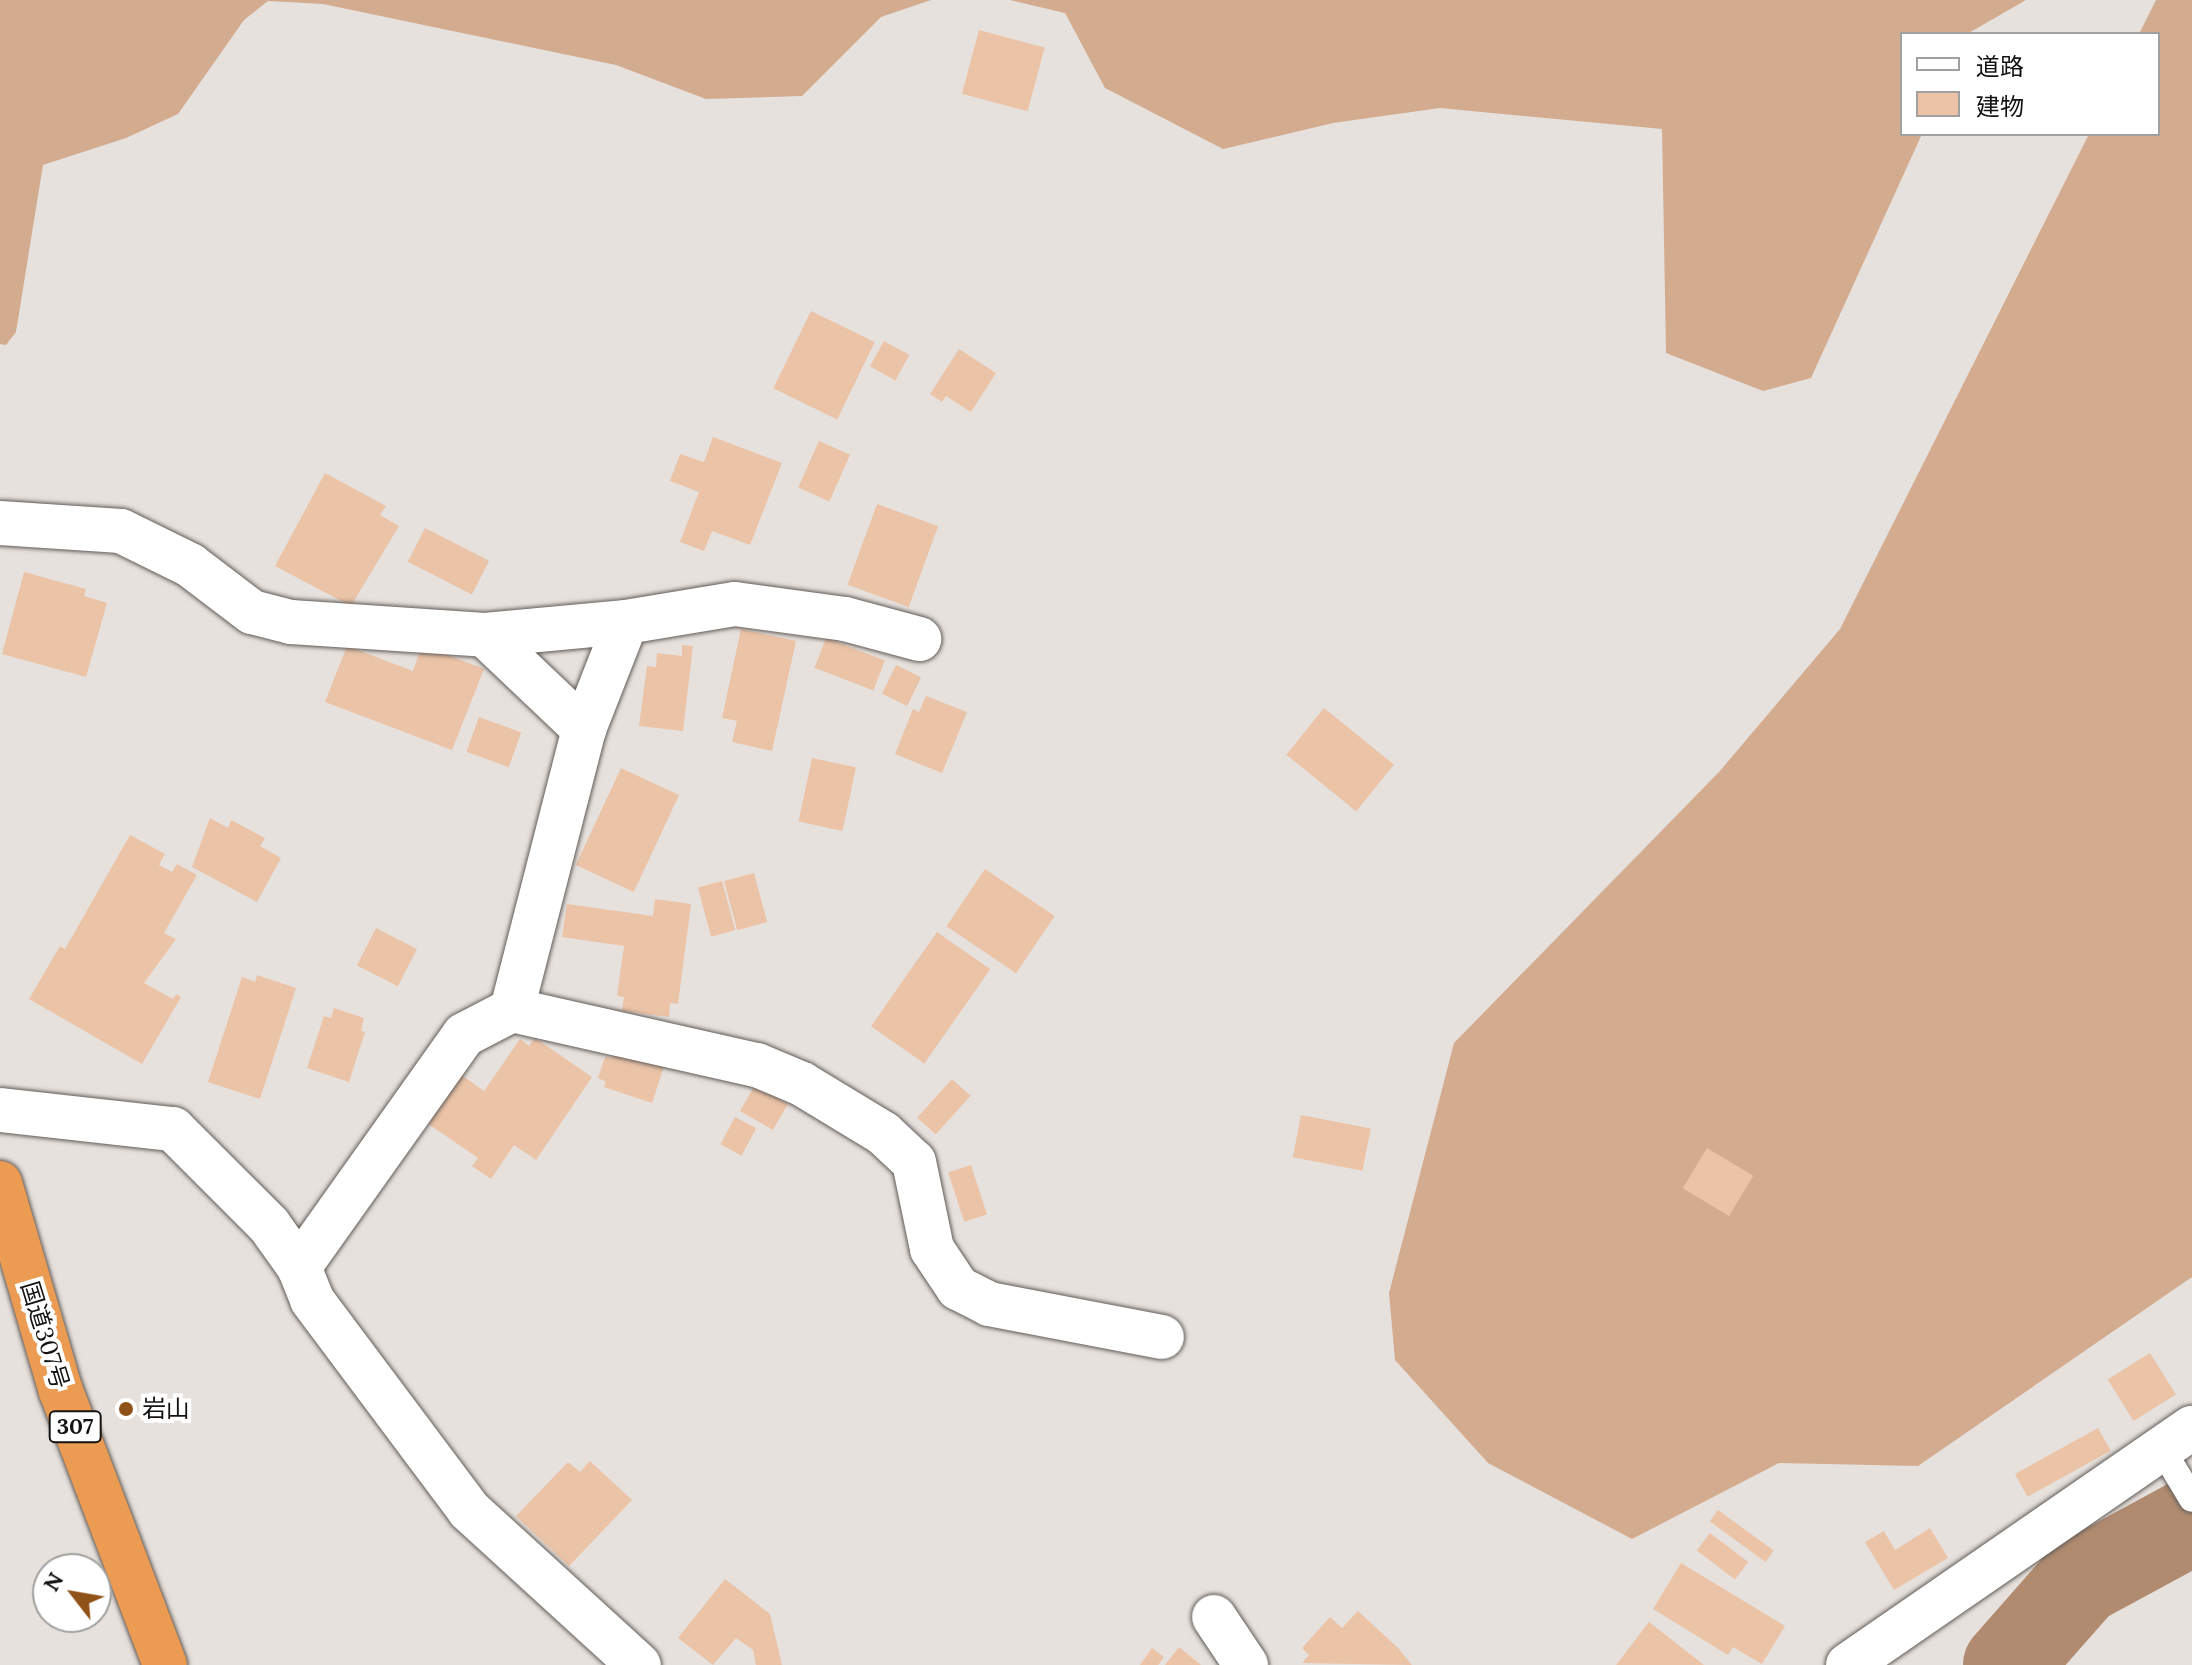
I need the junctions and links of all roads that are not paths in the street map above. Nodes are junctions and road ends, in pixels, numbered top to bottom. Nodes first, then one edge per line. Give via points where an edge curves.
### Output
1 (0, 523) edge
2 (626, 622) junction
3 (485, 635) junction
4 (919, 639) dead end
5 (584, 729) junction
6 (512, 1010) junction
7 (0, 1110) edge
8 (0, 1183) edge
9 (299, 1267) junction
10 (1162, 1337) dead end
11 (2177, 1450) edge
12 (2192, 1499) edge
13 (1214, 1617) dead end
14 (165, 1665) edge
15 (639, 1665) edge
16 (1246, 1665) edge
17 (1848, 1665) edge

1 - 3 street via 121,531 190,565 252,612 291,622
2 - 3 street
2 - 4 street via 735,604 845,619
2 - 5 street
3 - 5 street
5 - 6 street
6 - 9 street via 464,1035
6 - 10 street via 757,1065 802,1084 883,1133 914,1162 932,1249 958,1288 989,1304
7 - 9 street via 173,1129 269,1225
8 - 14 highway, 国道307号 / 307 via 61,1391
9 - 15 street via 312,1300 469,1510
11 - 12 lane
11 - 17 street
13 - 16 street

